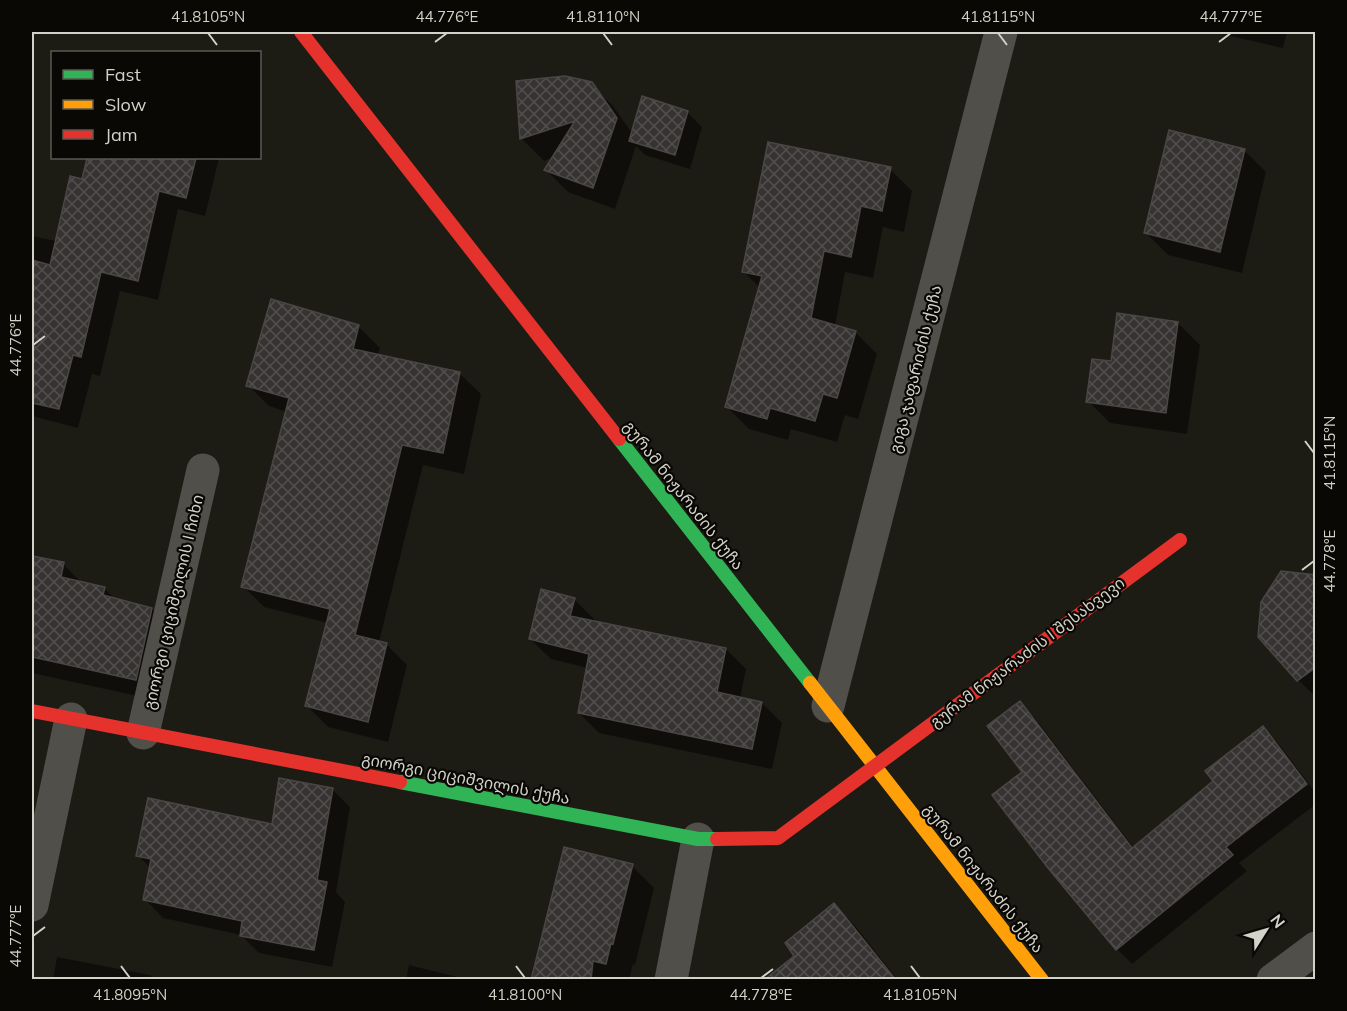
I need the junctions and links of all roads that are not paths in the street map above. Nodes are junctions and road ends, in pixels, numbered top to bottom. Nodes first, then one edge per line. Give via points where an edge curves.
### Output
1 (301, 32) edge
2 (1001, 32) edge
3 (203, 470) dead end
4 (1180, 540) dead end
5 (828, 706) junction
6 (32, 711) edge
7 (71, 719) junction
8 (143, 733) junction
9 (874, 766) junction
10 (698, 839) junction
11 (32, 905) edge
12 (1316, 948) edge
13 (671, 980) edge
14 (1042, 980) edge
15 (1273, 980) edge

1 - 5 street, გურამ ნიჟარაძის ქუჩა
2 - 5 street, გიგა ჯაფარიძის ქუჩა
3 - 8 street, გიორგი ციციშვილის I ჩიხი
4 - 9 street, გურამ ნიჟარაძის I შესახვევი
5 - 9 street, გურამ ნიჟარაძის ქუჩა
6 - 7 street, გიორგი ციციშვილის ქუჩა
7 - 8 street, გიორგი ციციშვილის ქუჩა
7 - 11 street
8 - 10 street, გიორგი ციციშვილის ქუჩა
9 - 10 street, გიორგი ციციშვილის ქუჩა via 778,838
9 - 14 street, გურამ ნიჟარაძის ქუჩა
10 - 13 street
12 - 15 street

